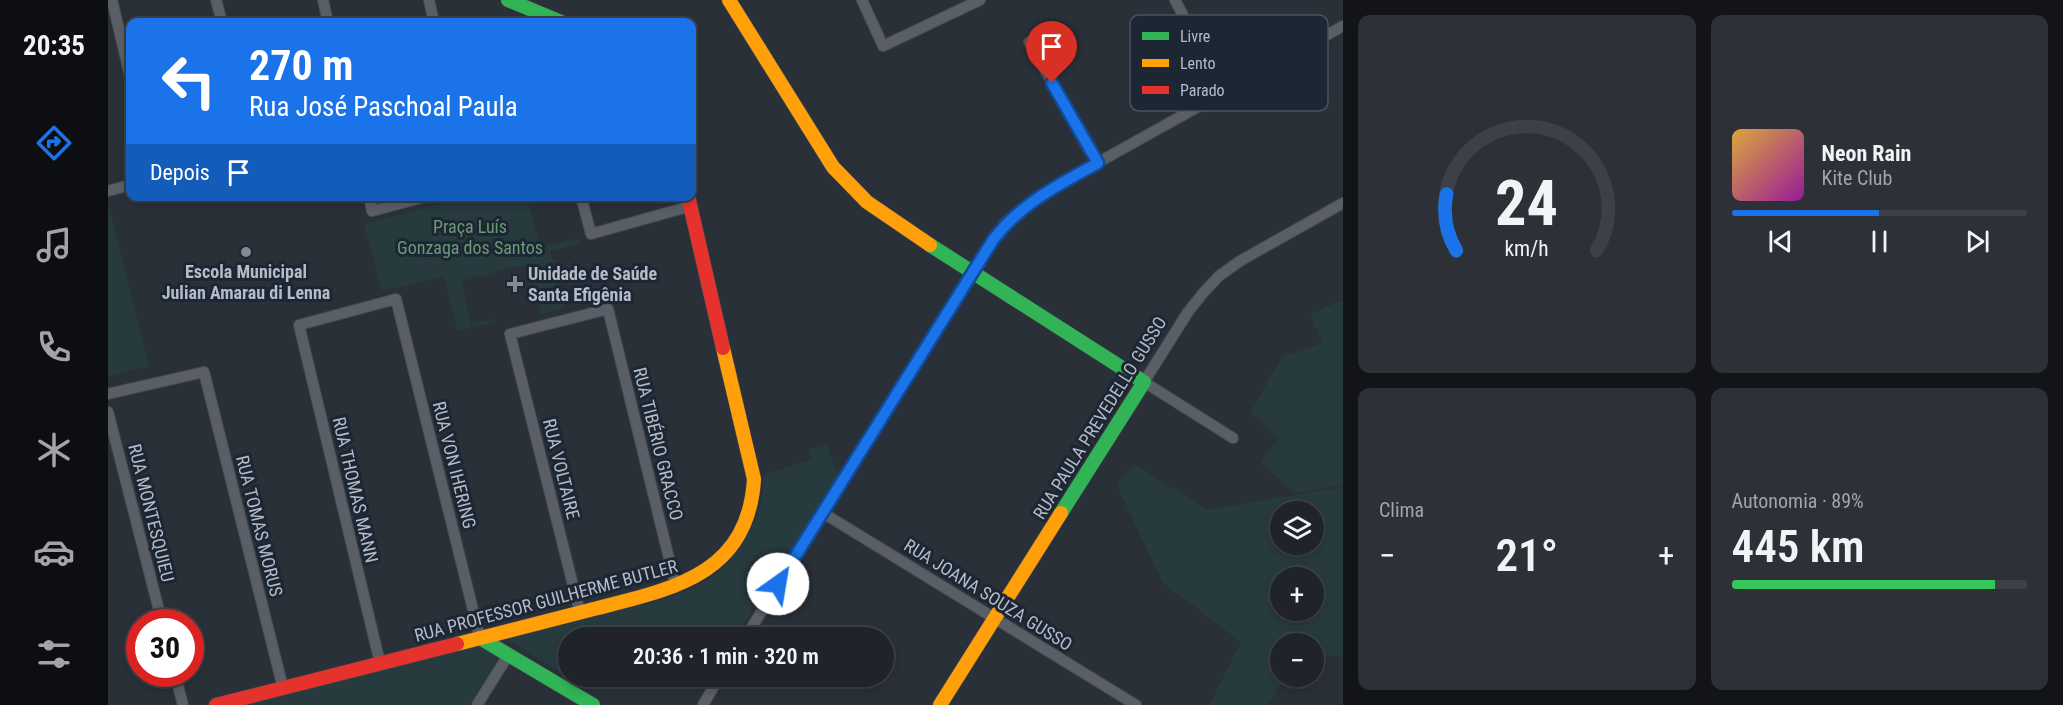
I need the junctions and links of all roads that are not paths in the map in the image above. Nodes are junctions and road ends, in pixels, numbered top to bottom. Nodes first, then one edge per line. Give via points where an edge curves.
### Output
1 (112, 0) edge
2 (216, 0) edge
3 (323, 0) edge
4 (429, 0) edge
5 (508, 0) edge
6 (729, 0) edge
7 (862, 0) edge
8 (980, 0) edge
9 (1174, 0) edge
10 (532, 8) junction
11 (1182, 15) edge
12 (221, 18) edge
13 (327, 18) edge
14 (433, 18) edge
15 (535, 18) edge
16 (553, 18) edge
17 (1343, 26) edge
18 (1328, 34) edge
19 (1029, 42) dead end
20 (126, 59) edge
21 (1192, 111) edge
22 (1098, 163) junction
23 (126, 186) edge
24 (108, 191) edge
25 (370, 201) edge
26 (411, 201) edge
27 (582, 201) edge
28 (690, 201) edge
29 (1343, 203) edge
30 (973, 272) junction
31 (299, 325) joint
32 (510, 334) joint
33 (1144, 382) junction
34 (108, 394) edge
35 (108, 412) edge
36 (1233, 438) dead end
37 (823, 513) junction
38 (676, 587) junction
39 (159, 609) edge
40 (580, 613) junction
41 (995, 619) junction
42 (752, 627) edge
43 (480, 638) junction
44 (509, 654) junction
45 (380, 663) junction
46 (178, 687) edge
47 (714, 687) edge
48 (283, 688) junction
49 (183, 705) edge
50 (216, 705) edge
51 (477, 705) edge
52 (593, 705) edge
53 (703, 705) edge
54 (940, 705) edge
55 (1136, 705) edge

1 - 20 street
2 - 12 street
3 - 13 street
4 - 14 street
5 - 10 main road
6 - 30 main road via 833,167 848,184 882,214
7 - 8 street via 883,46
9 - 11 street
10 - 15 street
10 - 16 main road
17 - 18 street
19 - 22 street
21 - 22 street
22 - 30 street via 1020,210 1005,224
23 - 24 street
25 - 26 street via 372,212
27 - 28 street via 591,234
28 - 38 main road, RUA PROFESSOR GUILHERME BUTLER via 755,492 737,540 724,557
29 - 33 street, RUA PAULA PREVEDELLO GUSSO via 1219,276 1188,312
30 - 33 main road
30 - 37 street
31 - 43 street, RUA VON IHERING via 396,299
31 - 45 street, RUA THOMAS MANN
32 - 38 street, RUA TIBÉRIO GRACCO via 608,309
32 - 40 street, RUA VOLTAIRE
33 - 36 street
33 - 41 main road, RUA PAULA PREVEDELLO GUSSO
34 - 48 street, RUA TOMAS MORUS via 204,372
35 - 39 street, RUA MONTESQUIEU
37 - 41 street, RUA JOANA SOUZA GUSSO
37 - 42 street
38 - 40 main road, RUA PROFESSOR GUILHERME BUTLER
40 - 43 main road, RUA PROFESSOR GUILHERME BUTLER
41 - 54 main road, RUA PAULA PREVEDELLO GUSSO
41 - 55 street, RUA JOANA SOUZA GUSSO
43 - 44 main road
43 - 45 main road, RUA PROFESSOR GUILHERME BUTLER
44 - 51 street
44 - 52 main road
45 - 48 main road, RUA PROFESSOR GUILHERME BUTLER
46 - 49 street
47 - 53 street
48 - 50 main road, RUA PROFESSOR GUILHERME BUTLER

